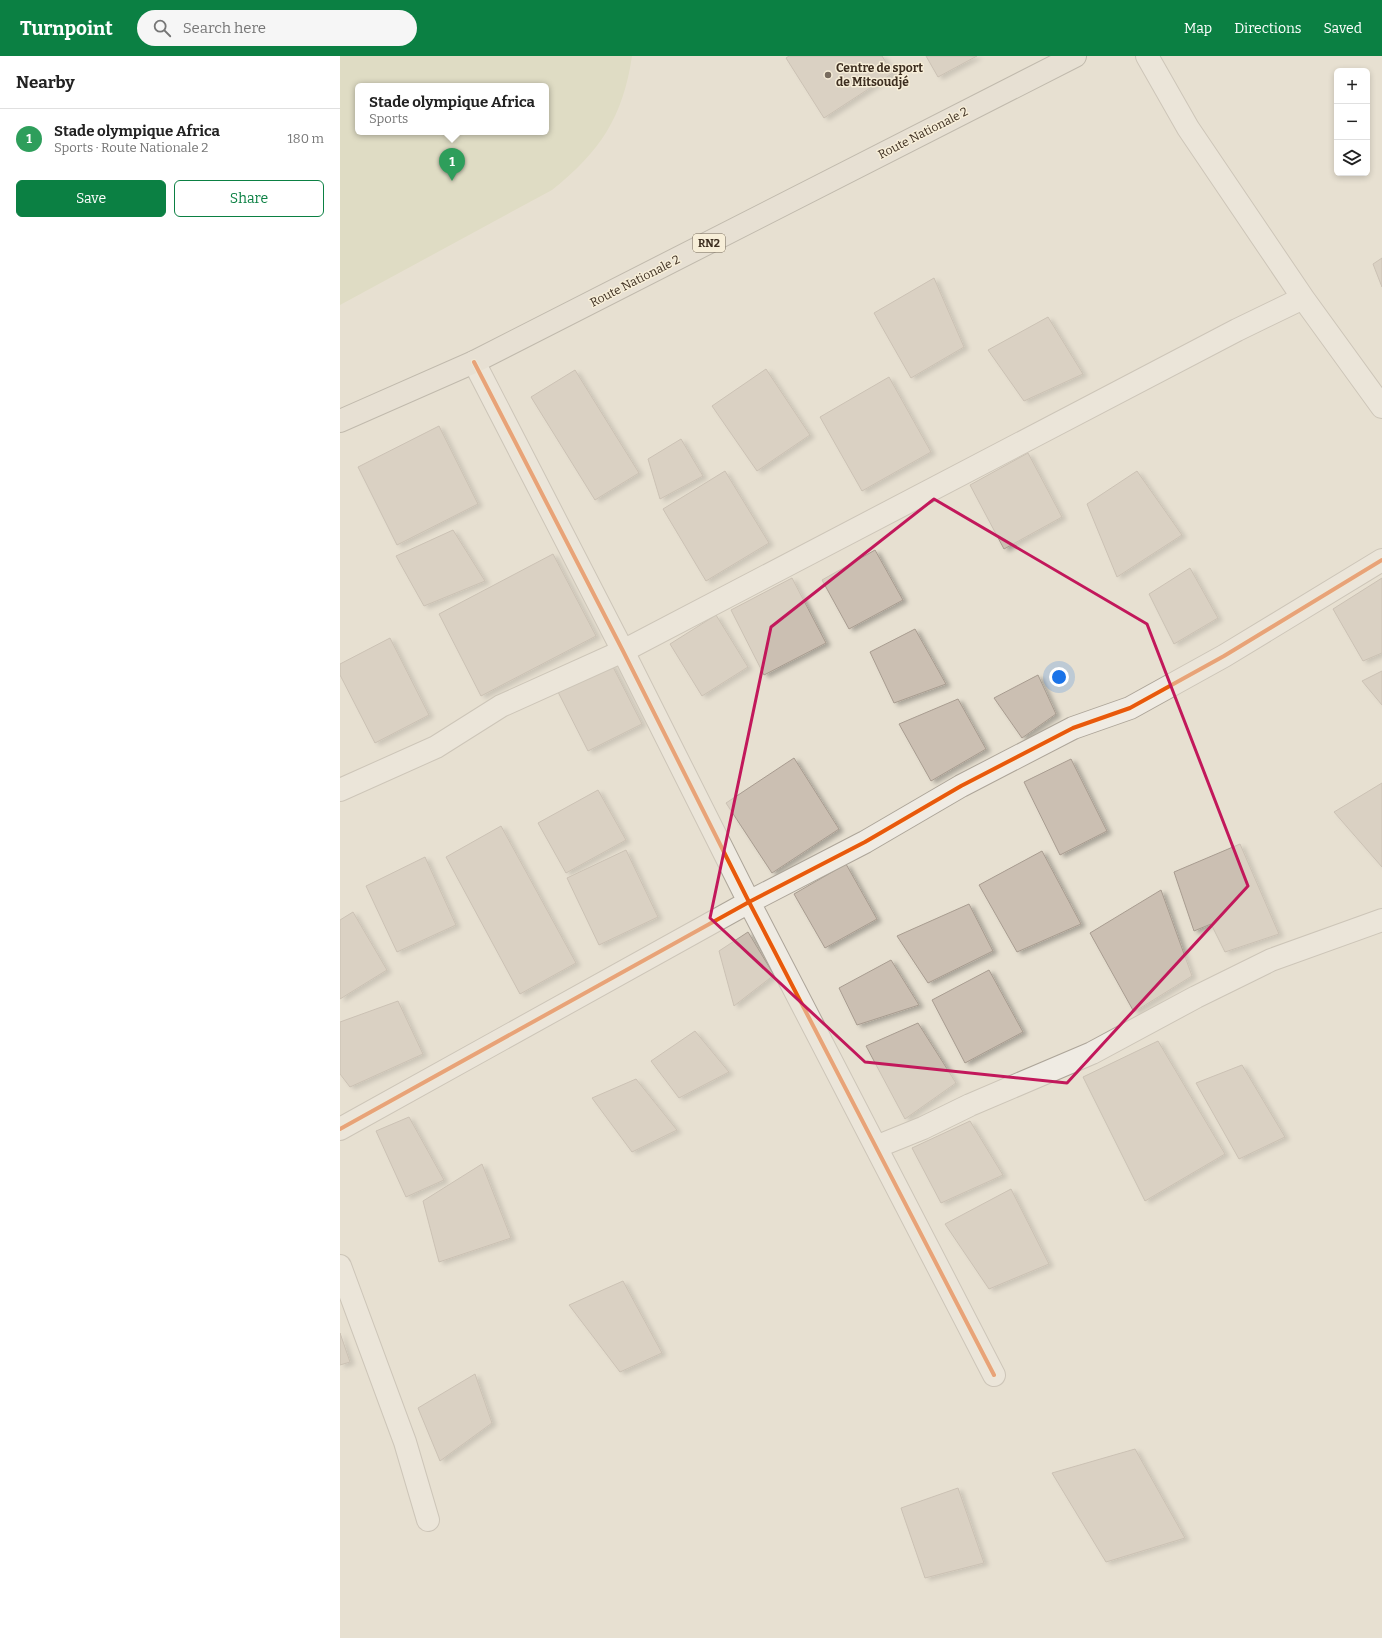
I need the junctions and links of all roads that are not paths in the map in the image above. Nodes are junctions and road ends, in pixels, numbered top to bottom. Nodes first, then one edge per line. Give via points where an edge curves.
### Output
1 (1075, 56) edge
2 (1147, 56) edge
3 (1303, 298) junction
4 (474, 362) junction
5 (1382, 407) edge
6 (340, 421) edge
7 (1382, 560) edge
8 (623, 651) junction
9 (340, 790) edge
10 (749, 902) junction
11 (1382, 920) edge
12 (340, 1128) edge
13 (876, 1147) junction
14 (340, 1266) edge
15 (994, 1375) dead end
16 (428, 1520) dead end

1 - 4 main road, Route Nationale 2 / RN2
2 - 3 street via 1188,128
3 - 5 street
3 - 8 street via 1237,330
4 - 6 main road, Route Nationale 2 / RN2
4 - 8 street
7 - 10 street via 1224,656 1137,704 1073,728
8 - 9 street via 501,706 436,747
8 - 10 street
10 - 12 street
10 - 13 street
11 - 13 street via 1271,960 1092,1052
13 - 15 street
14 - 16 street via 405,1442

